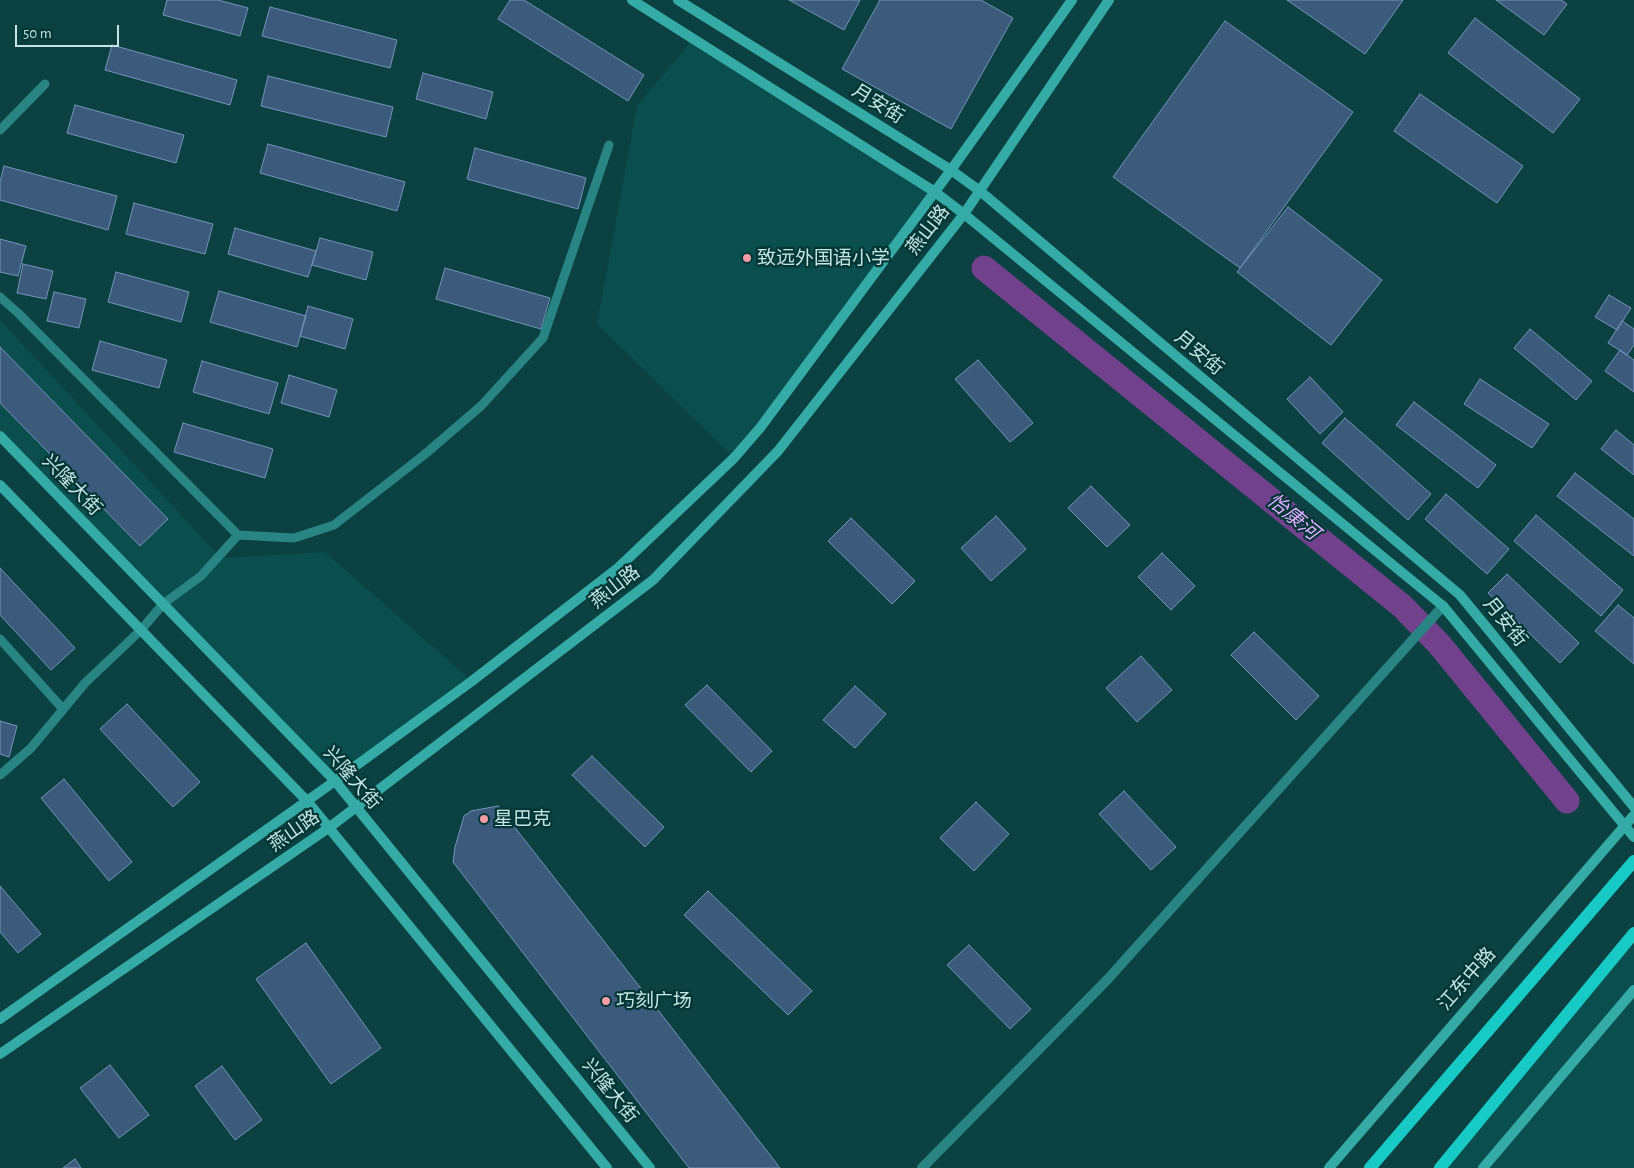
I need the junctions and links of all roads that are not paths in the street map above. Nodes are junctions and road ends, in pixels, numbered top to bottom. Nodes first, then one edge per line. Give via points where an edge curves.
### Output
1 (632, 0) edge
2 (678, 0) edge
3 (1072, 0) edge
4 (1109, 0) edge
5 (45, 84) dead end
6 (0, 130) edge
7 (610, 145) dead end
8 (951, 170) junction
9 (980, 191) junction
10 (935, 192) junction
11 (964, 214) junction
12 (0, 298) edge
13 (0, 436) edge
14 (0, 485) edge
15 (238, 535) junction
16 (163, 604) junction
17 (1443, 607) junction
18 (141, 630) junction
19 (0, 639) edge
20 (63, 709) junction
21 (0, 775) edge
22 (335, 781) junction
23 (306, 801) junction
24 (1634, 807) edge
25 (356, 808) junction
26 (1634, 815) edge
27 (1625, 826) junction
28 (330, 828) junction
29 (1634, 837) edge
30 (1634, 862) edge
31 (1634, 933) edge
32 (1634, 990) edge
33 (0, 1019) edge
34 (0, 1054) edge
35 (607, 1168) edge
36 (650, 1168) edge
37 (922, 1168) edge
38 (1329, 1168) edge
39 (1370, 1168) edge
40 (1440, 1168) edge
41 (1483, 1168) edge

1 - 10 street
2 - 8 street, 月安街
3 - 8 street, 燕山路
4 - 9 street, 燕山路
5 - 6 lane
7 - 15 lane via 543,338 481,406 334,525 294,538
8 - 9 street, 月安街
8 - 10 street, 燕山路
9 - 11 street, 燕山路
9 - 24 street, 月安街 via 1460,594
10 - 11 street
10 - 22 street, 燕山路 via 760,428 734,458 618,568
11 - 17 street
11 - 25 street, 燕山路 via 778,451 653,580
12 - 15 lane
13 - 16 street, 兴隆大街
14 - 18 street
15 - 16 lane via 201,576
16 - 18 lane
16 - 22 street, 兴隆大街
17 - 27 street
17 - 37 street via 1107,980
18 - 20 lane
18 - 23 street
19 - 20 lane
20 - 21 lane via 30,748
22 - 23 street, 燕山路
22 - 25 street, 兴隆大街
23 - 28 street
23 - 33 street, 燕山路
25 - 28 street, 燕山路
25 - 36 street, 兴隆大街
26 - 27 street, 江东中路
27 - 29 street
27 - 38 street, 江东中路
28 - 34 street, 燕山路
28 - 35 street
30 - 39 main road
31 - 40 main road
32 - 41 street

